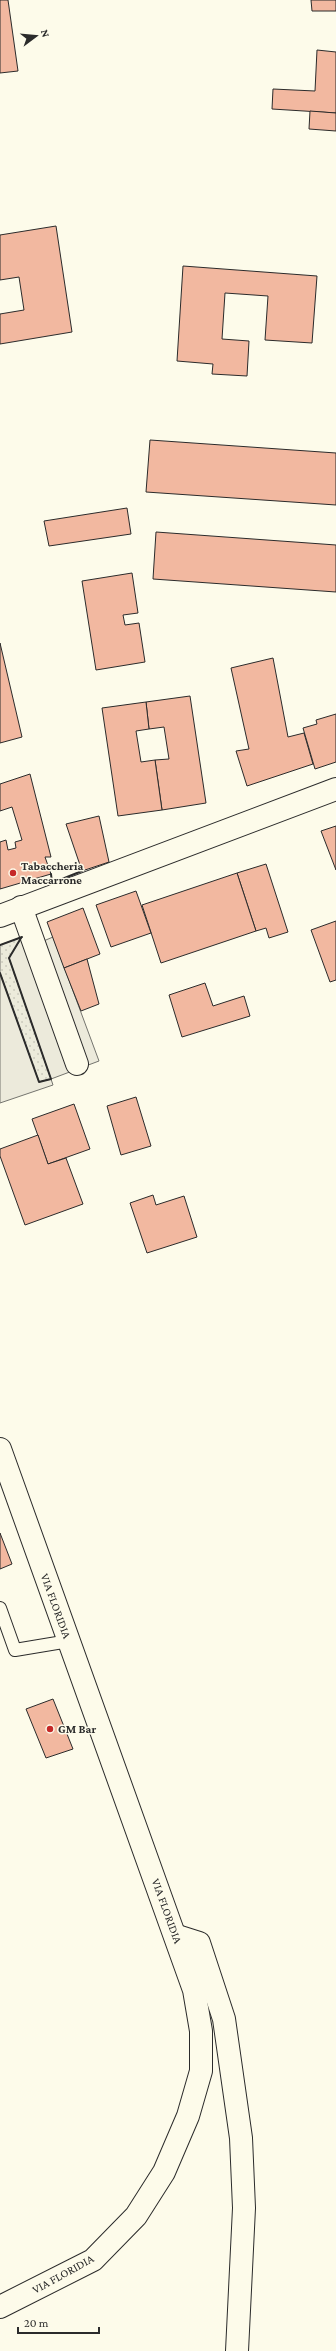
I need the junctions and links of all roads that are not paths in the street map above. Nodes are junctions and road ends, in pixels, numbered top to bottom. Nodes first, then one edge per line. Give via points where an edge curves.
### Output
1 (336, 789) edge
2 (21, 907) junction
3 (0, 916) edge
4 (77, 1064) dead end
5 (0, 1449) edge
6 (0, 1608) edge
7 (69, 1641) junction
8 (177, 1936) junction
9 (0, 2307) edge
10 (237, 2351) edge

1 - 2 street
2 - 3 street
2 - 4 street
5 - 7 street, VIA FLORIDIA
6 - 7 lane via 15,1650
7 - 8 street, VIA FLORIDIA
8 - 9 street, VIA FLORIDIA via 194,1990 201,2031 201,2071 188,2116 164,2172 136,2216 92,2260
8 - 10 street via 199,1943 224,2019 241,2138 244,2200

